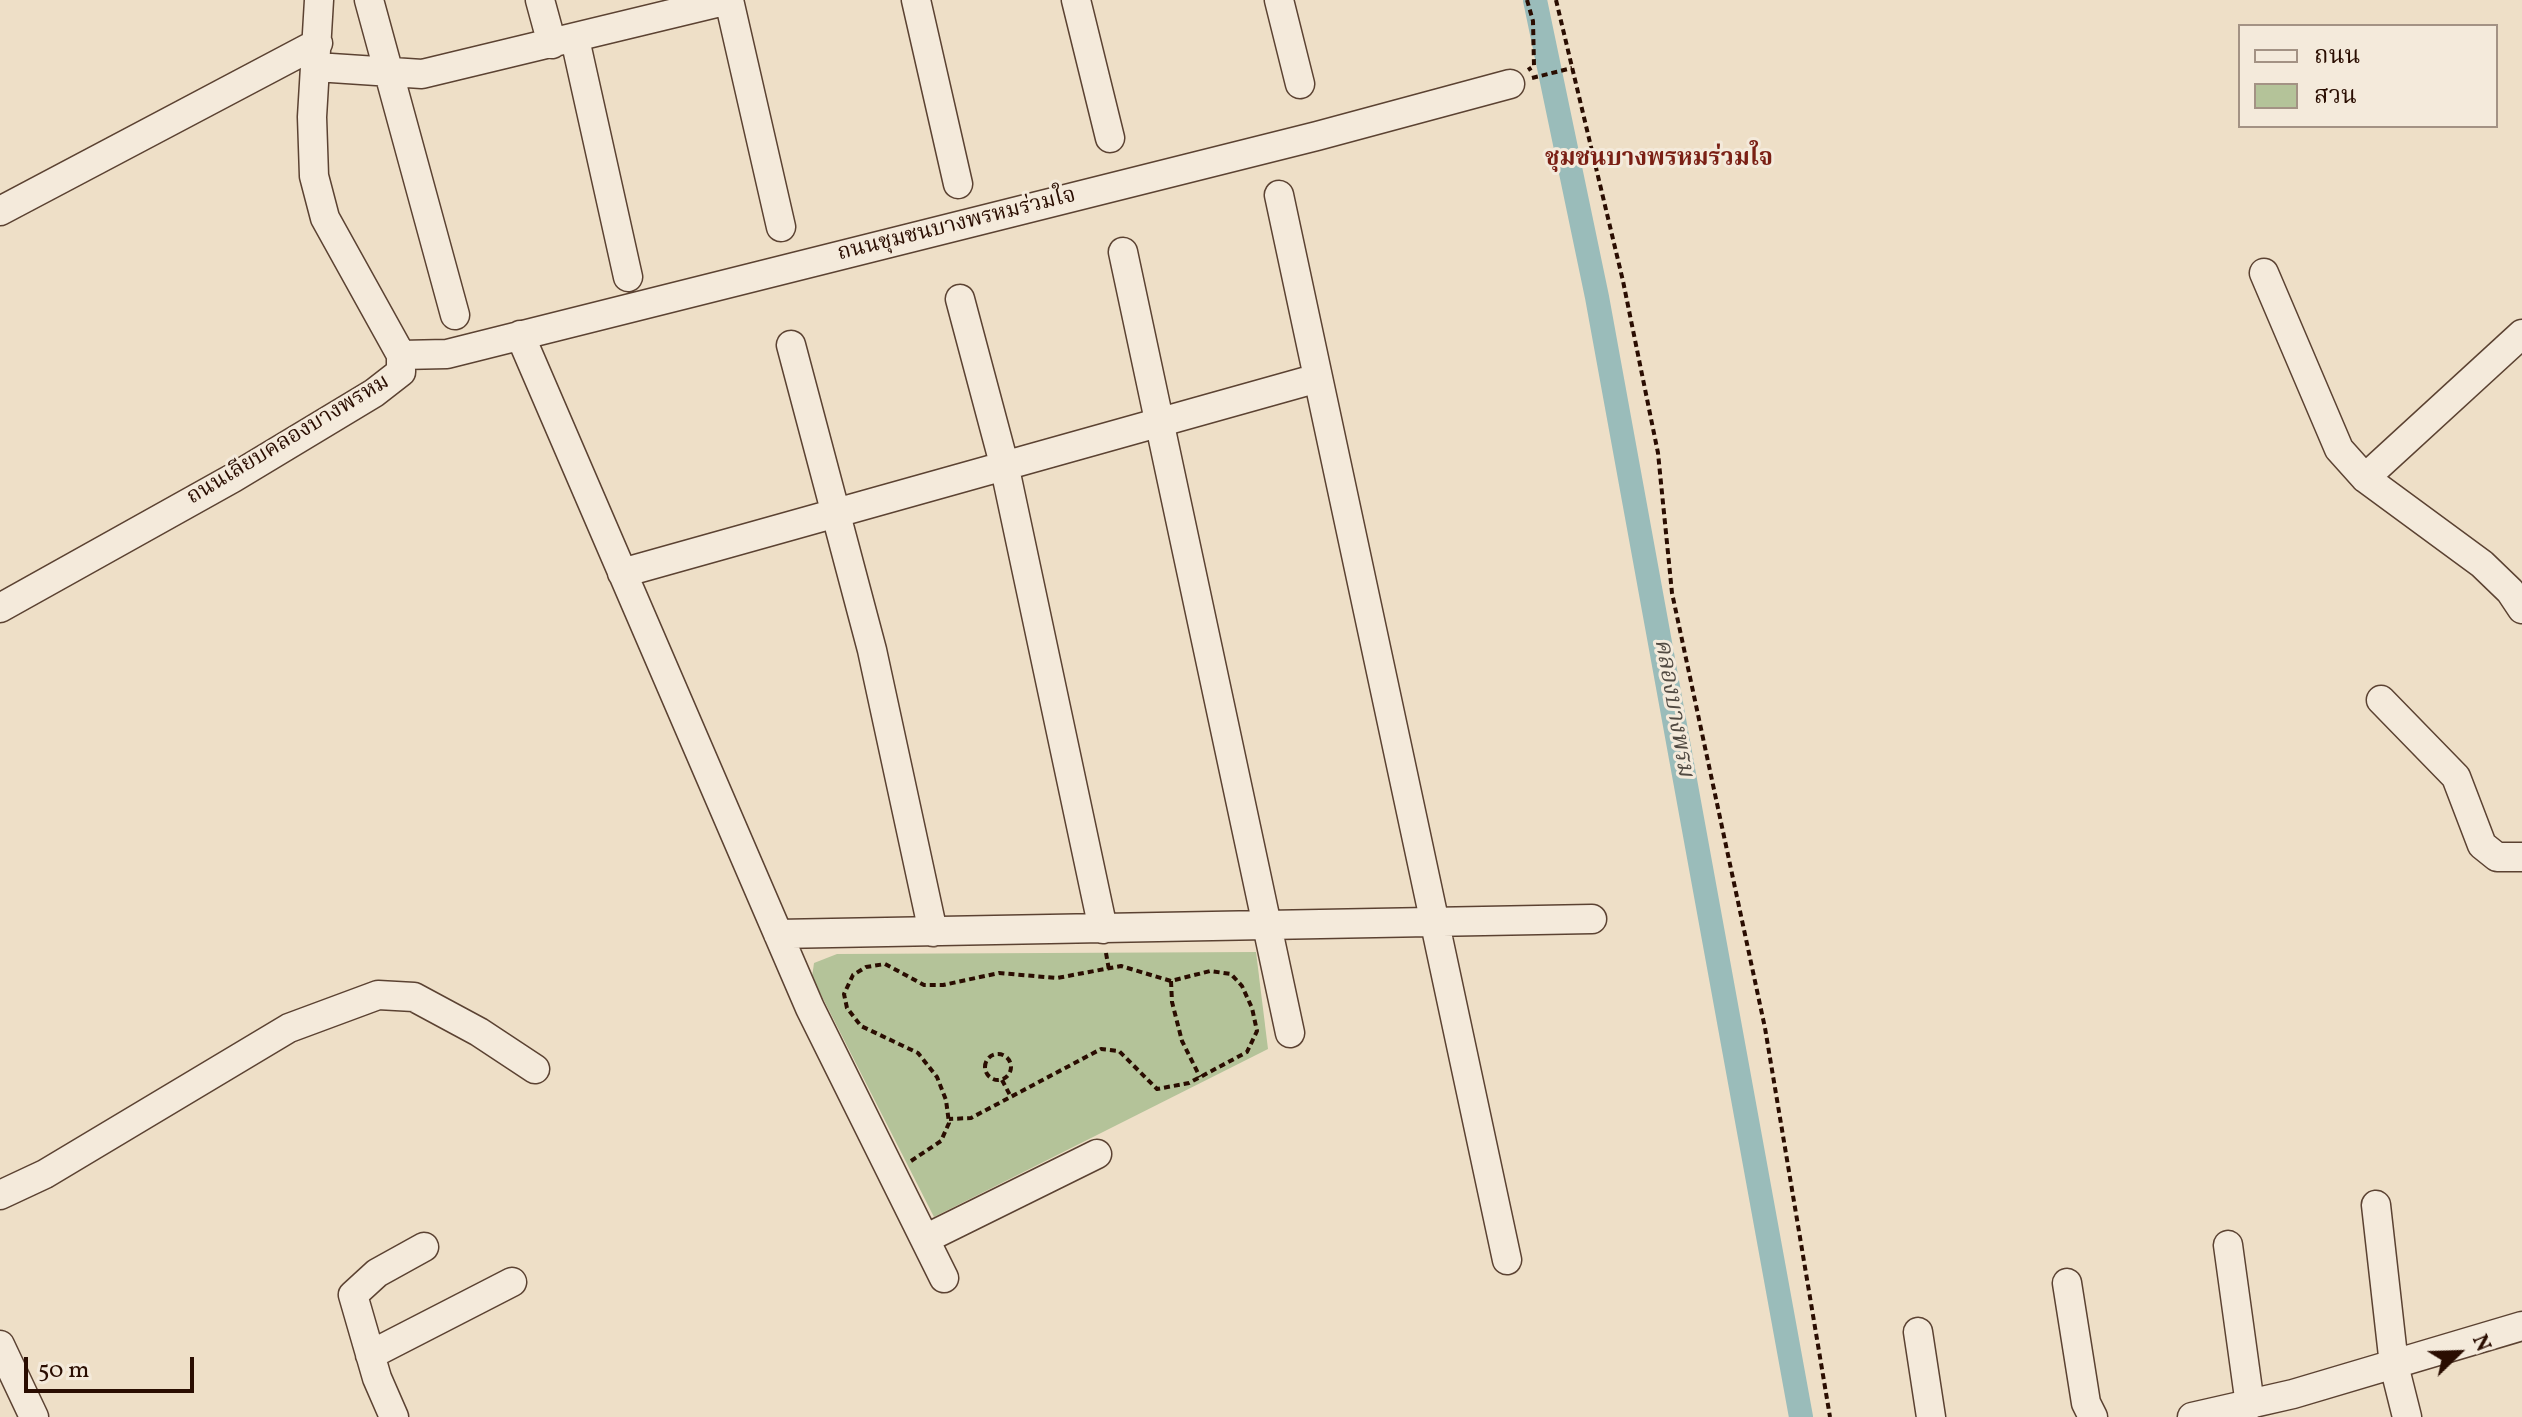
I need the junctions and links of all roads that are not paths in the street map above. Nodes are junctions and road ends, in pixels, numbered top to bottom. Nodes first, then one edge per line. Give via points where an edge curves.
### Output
1 (319, 0) edge
2 (369, 0) edge
3 (540, 0) edge
4 (916, 0) edge
5 (1076, 0) edge
6 (1279, 0) edge
7 (564, 42) junction
8 (317, 55) junction
9 (388, 72) junction
10 (1523, 81) road end
11 (1300, 84) dead end
12 (1110, 138) dead end
13 (958, 184) dead end
14 (1279, 195) dead end
15 (0, 211) edge
16 (781, 227) dead end
17 (1123, 252) dead end
18 (2264, 273) dead end
19 (628, 277) dead end
20 (960, 299) dead end
21 (455, 315) dead end
22 (2522, 334) edge
23 (520, 335) junction
24 (791, 345) dead end
25 (401, 355) junction
26 (1318, 378) junction
27 (1159, 421) junction
28 (1004, 464) junction
29 (2365, 478) junction
30 (835, 512) junction
31 (622, 573) junction
32 (0, 608) edge
33 (2522, 609) edge
34 (2381, 700) dead end
35 (2522, 857) edge
36 (1592, 919) dead end
37 (1434, 922) junction
38 (1267, 925) junction
39 (1103, 929) junction
40 (933, 932) junction
41 (778, 934) junction
42 (1290, 1033) dead end
43 (535, 1069) dead end
44 (1097, 1154) dead end
45 (0, 1195) edge
46 (2376, 1205) dead end
47 (925, 1239) junction
48 (2228, 1245) dead end
49 (424, 1247) dead end
50 (1507, 1260) dead end
51 (944, 1278) dead end
52 (512, 1282) dead end
53 (2067, 1283) dead end
54 (2522, 1326) edge
55 (1918, 1332) dead end
56 (0, 1345) edge
57 (370, 1355) junction
58 (2394, 1365) junction
59 (2241, 1410) edge
60 (34, 1417) edge
61 (394, 1417) edge
62 (1931, 1417) edge
63 (2093, 1417) edge
64 (2192, 1417) edge
65 (2407, 1417) edge

1 - 8 street, ถนนเลียบคลองบางพรหม
2 - 9 street
3 - 7 street
4 - 13 street
5 - 12 street
6 - 11 street
7 - 9 street via 422,74
7 - 16 street via 729,0
7 - 19 street
8 - 9 street
8 - 15 street
8 - 25 street, ถนนเลียบคลองบางพรหม via 314,176 325,218
9 - 21 street
10 - 23 street, ถนนชุมชนบางพรหมร่วมใจ
14 - 26 street
17 - 27 street
18 - 29 street via 2339,449
20 - 28 street
22 - 29 street
23 - 25 street, ถนนชุมชนบางพรหมร่วมใจ via 447,354
23 - 31 street
24 - 30 street
25 - 32 street, ถนนเลียบคลองบางพรหม via 401,372 374,393
26 - 27 street
26 - 37 street
27 - 28 street
27 - 38 street
28 - 30 street
28 - 39 street
29 - 33 street via 2482,564
30 - 31 street
30 - 40 street via 872,650
31 - 41 street
34 - 35 street via 2456,777 2482,845 2497,857
36 - 37 street
37 - 38 street
37 - 50 street
38 - 39 street
38 - 42 street
39 - 40 street
40 - 41 street
41 - 47 street
43 - 45 street via 414,997 378,995 289,1028 45,1174
44 - 47 street
46 - 58 street
47 - 51 street
48 - 59 street
49 - 57 street via 377,1273 353,1295
52 - 57 street
53 - 63 street via 2086,1403
54 - 58 street
55 - 62 street
56 - 60 street
57 - 61 street
58 - 59 street
58 - 65 street
59 - 64 street

